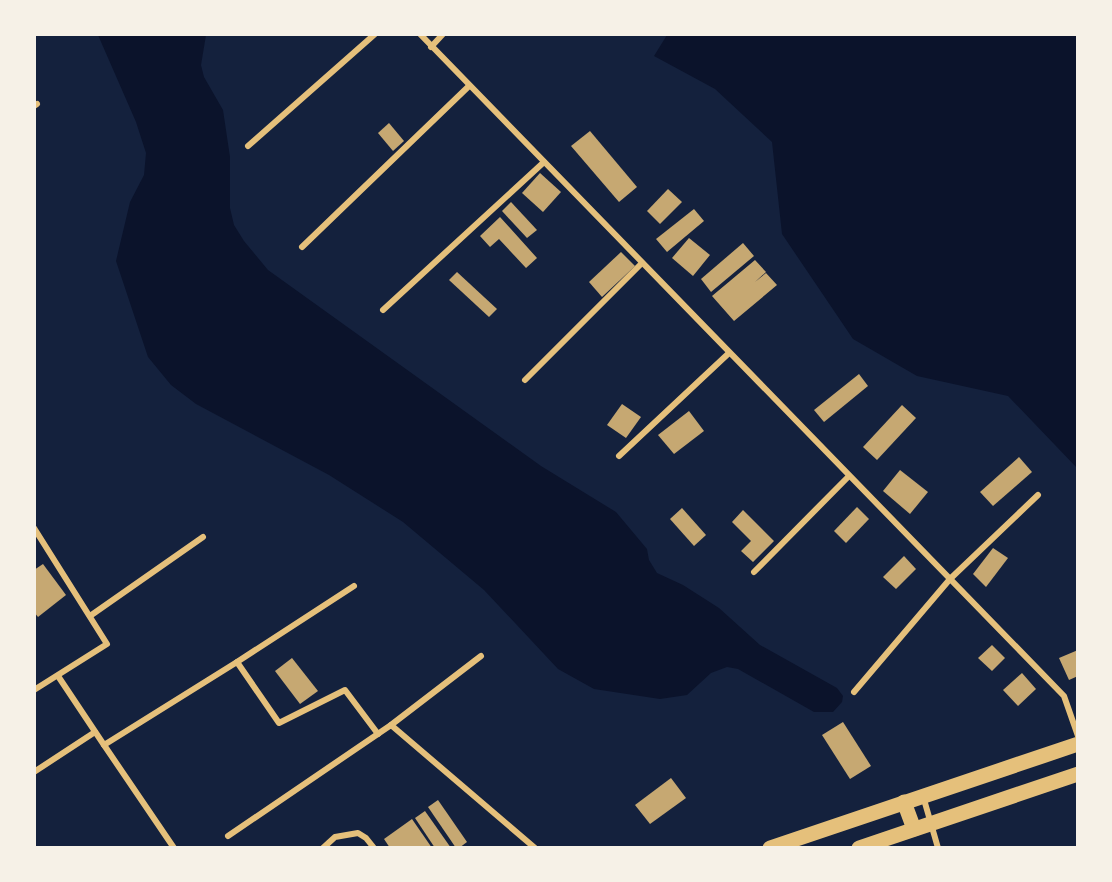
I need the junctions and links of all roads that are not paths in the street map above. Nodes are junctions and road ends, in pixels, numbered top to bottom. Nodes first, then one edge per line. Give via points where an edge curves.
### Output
1 (375, 34) edge
2 (420, 34) edge
3 (443, 34) edge
4 (431, 47) junction
5 (470, 86) junction
6 (248, 146) dead end
7 (544, 162) junction
8 (302, 247) dead end
9 (642, 263) junction
10 (383, 310) dead end
11 (729, 353) junction
12 (525, 380) dead end
13 (618, 456) dead end
14 (849, 476) junction
15 (1038, 495) dead end
16 (34, 528) edge
17 (203, 537) dead end
18 (754, 572) dead end
19 (950, 579) junction
20 (354, 586) dead end
21 (90, 616) junction
22 (481, 656) dead end
23 (237, 662) junction
24 (58, 676) junction
25 (34, 690) edge
26 (854, 692) dead end
27 (391, 725) junction
28 (95, 732) junction
29 (378, 734) junction
30 (1077, 736) edge
31 (1077, 744) edge
32 (104, 745) junction
33 (34, 772) edge
34 (1077, 774) edge
35 (923, 796) junction
36 (904, 802) junction
37 (930, 824) junction
38 (914, 829) junction
39 (228, 836) dead end
40 (174, 848) edge
41 (323, 848) edge
42 (374, 848) edge
43 (535, 848) edge
44 (770, 848) edge
45 (859, 848) edge
46 (938, 848) edge

1 - 6 street
2 - 4 street
3 - 4 street
4 - 5 street
5 - 7 street
5 - 8 street
7 - 9 street
7 - 10 street
9 - 11 street
9 - 12 street
11 - 13 street
11 - 14 street
14 - 18 street
14 - 19 street
15 - 19 street
16 - 21 street
17 - 21 street
19 - 26 street
19 - 30 street via 1064,696
20 - 23 street
21 - 24 street via 107,644
22 - 27 street
23 - 29 street via 279,723 345,690
23 - 32 street
24 - 25 street
24 - 28 street
27 - 29 street
27 - 43 street
28 - 32 street
28 - 33 street
29 - 39 street
31 - 35 main road
32 - 40 street
34 - 37 main road
35 - 36 main road
35 - 37 street
36 - 38 main road
36 - 44 main road
37 - 38 main road
37 - 46 street
38 - 45 main road
41 - 42 street via 335,837 358,833

